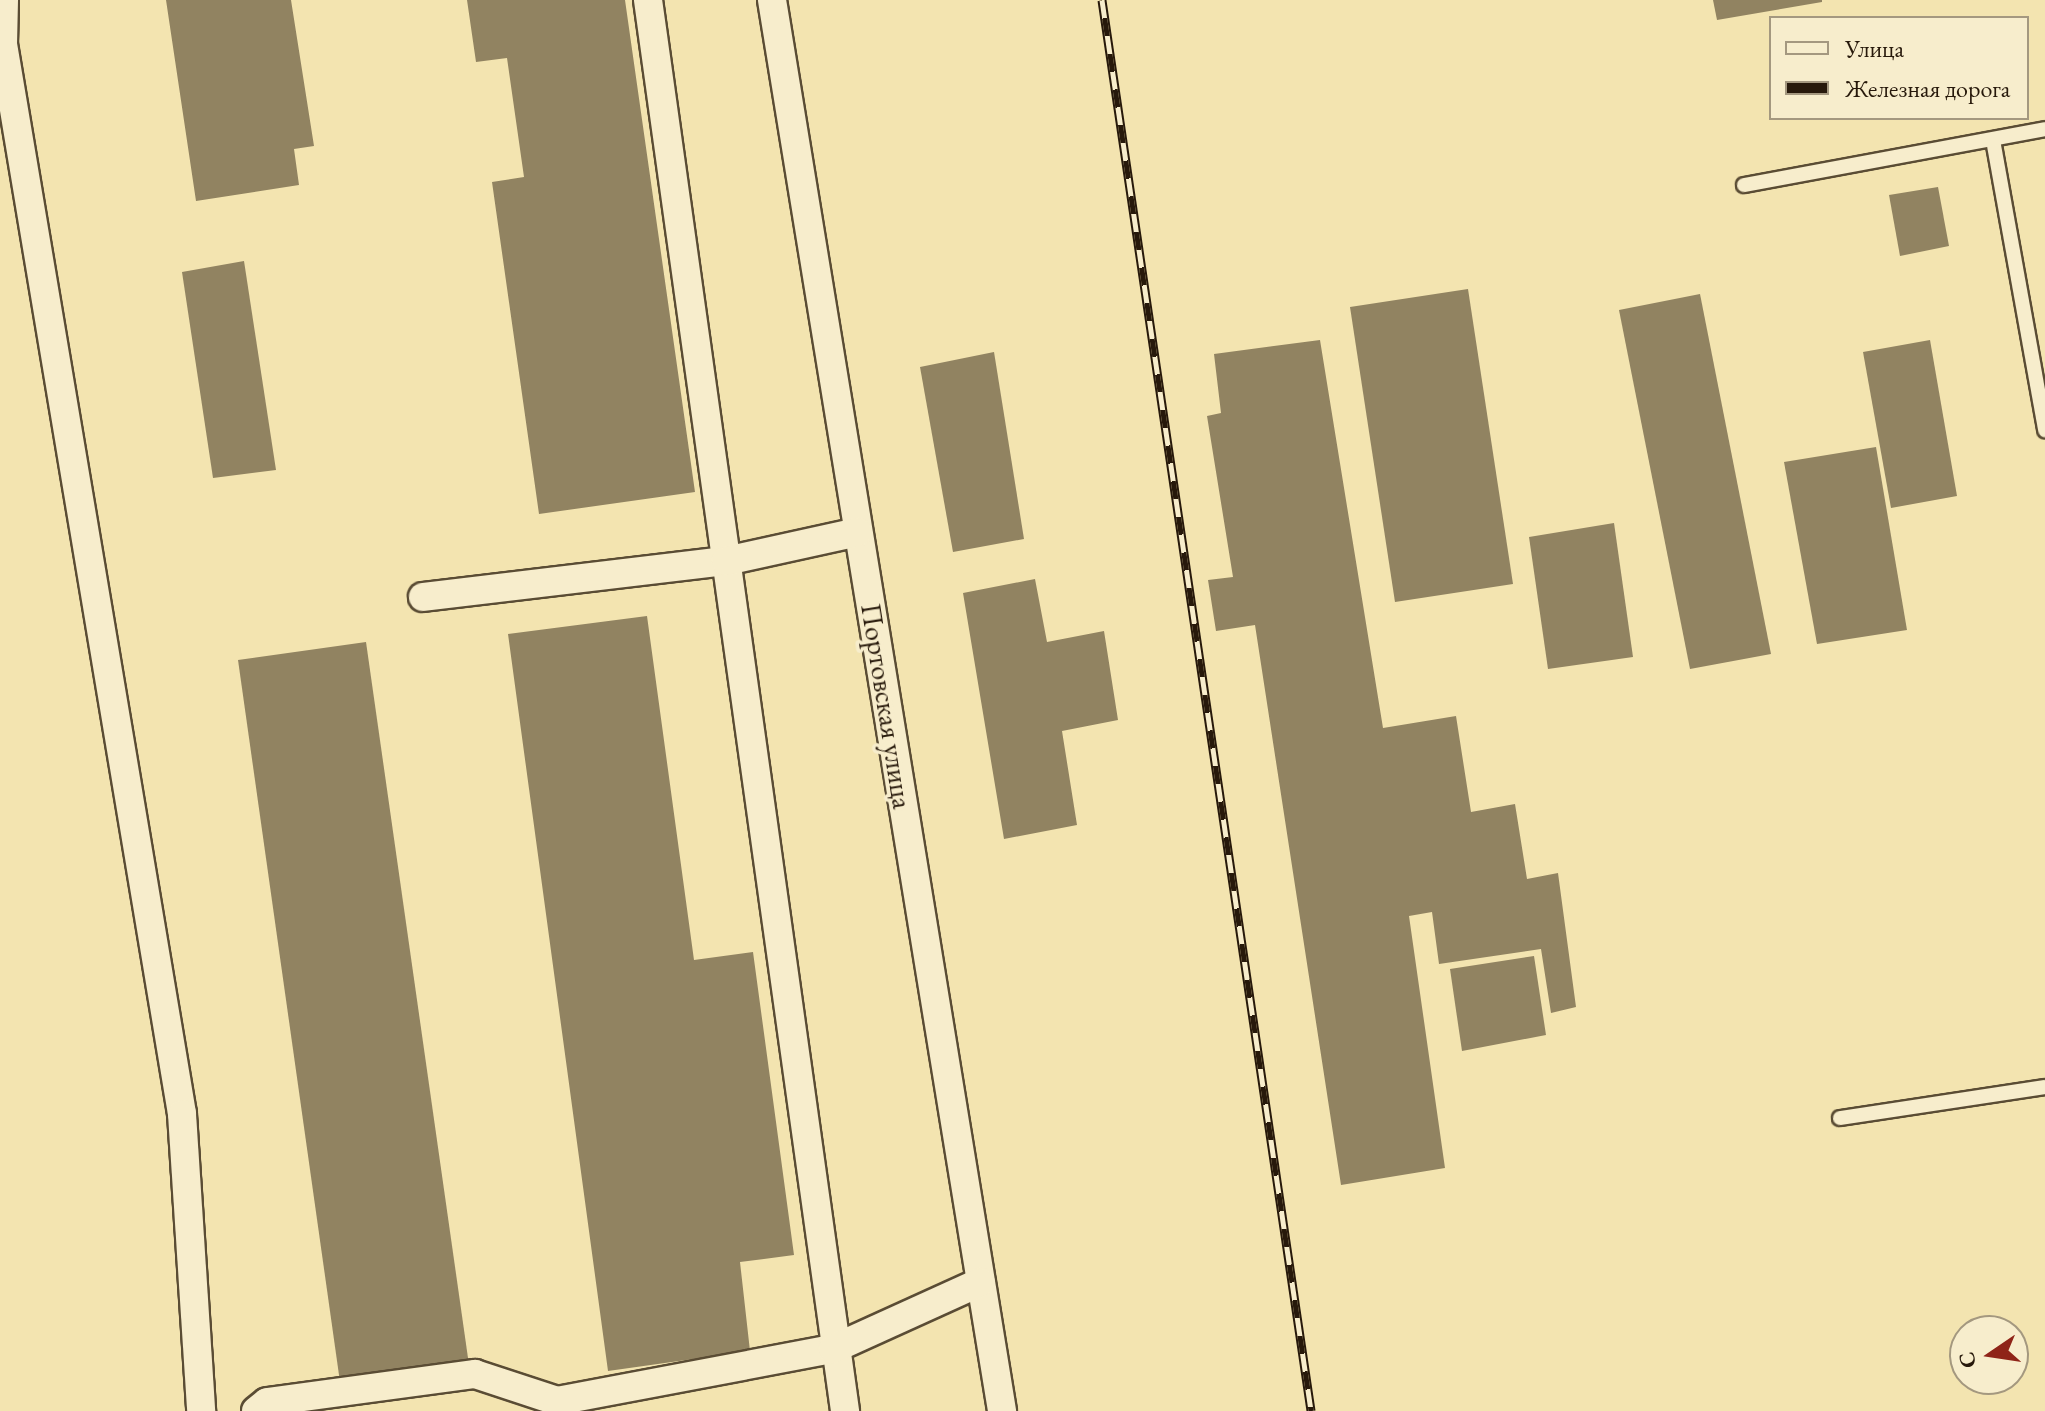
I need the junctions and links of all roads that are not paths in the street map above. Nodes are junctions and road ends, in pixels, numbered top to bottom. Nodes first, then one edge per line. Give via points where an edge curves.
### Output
1 (4, 0) edge
2 (648, 0) edge
3 (772, 0) edge
4 (2045, 129) edge
5 (1993, 140) junction
6 (1744, 185) dead end
7 (2045, 430) edge
8 (858, 532) junction
9 (726, 561) junction
10 (423, 597) dead end
11 (2045, 1087) edge
12 (1840, 1118) dead end
13 (981, 1282) junction
14 (833, 1349) junction
15 (201, 1411) edge
16 (256, 1411) edge
17 (845, 1411) edge
18 (1002, 1411) edge

1 - 15 street via 3,44 182,1114
2 - 9 street
3 - 8 street, Портовская улица
4 - 5 lane
5 - 6 lane
5 - 7 lane
8 - 9 street
8 - 13 street, Портовская улица
9 - 10 street
9 - 14 street
11 - 12 lane
13 - 14 street
13 - 18 street, Портовская улица
14 - 16 street via 557,1401 475,1374 267,1402
14 - 17 street

